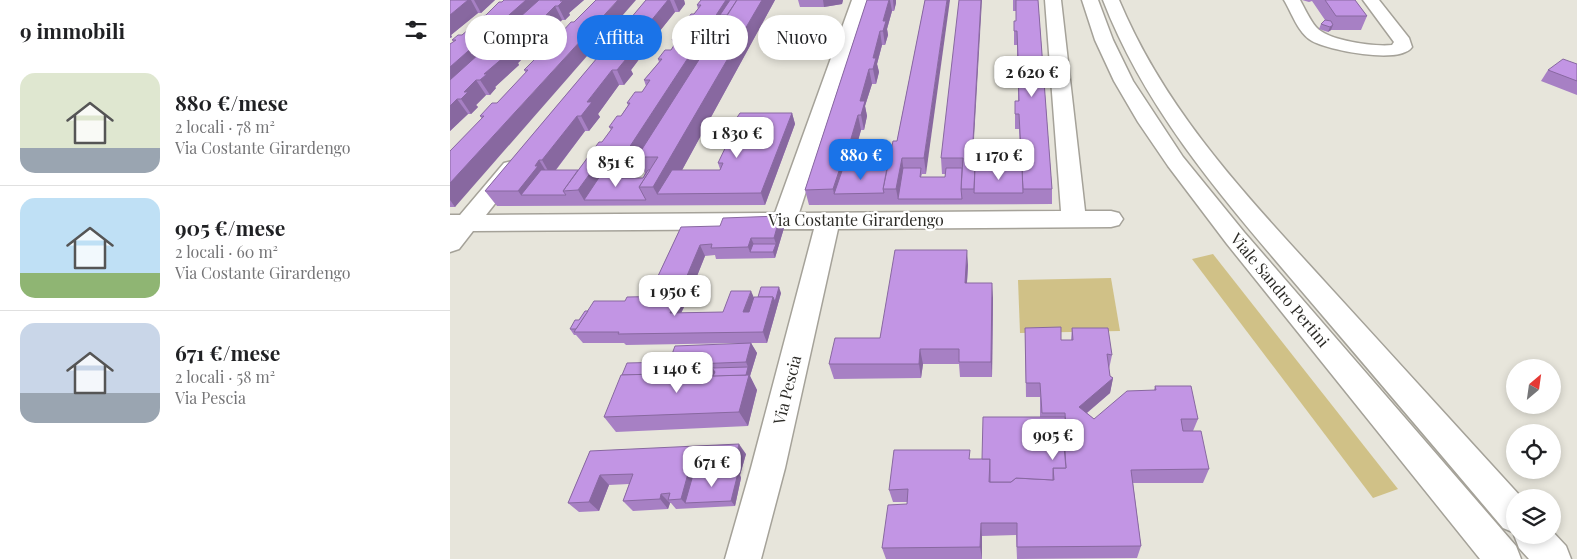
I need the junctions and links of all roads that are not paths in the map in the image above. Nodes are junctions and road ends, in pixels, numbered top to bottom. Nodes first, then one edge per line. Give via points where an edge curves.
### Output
1 (860, 0) edge
2 (1053, 0) edge
3 (1090, 0) edge
4 (1111, 0) edge
5 (1292, 0) edge
6 (1371, 0) edge
7 (522, 156) edge
8 (1111, 219) dead end
9 (828, 220) junction
10 (1074, 220) junction
11 (784, 221) junction
12 (458, 223) edge
13 (450, 243) edge
14 (1506, 506) edge
15 (1540, 544) edge
16 (743, 559) edge
17 (1503, 559) edge
18 (1553, 559) edge

1 - 11 street
2 - 10 street
3 - 17 street, Viale Sandro Pertini via 1104,41 1124,80 1181,167
4 - 14 street, Viale Sandro Pertini via 1137,61 1160,101 1194,147
5 - 6 street via 1310,31 1319,38 1385,52 1403,47 1403,42
7 - 12 street
8 - 10 street, Via Costante Girardengo
9 - 10 street, Via Costante Girardengo
9 - 11 street, Via Costante Girardengo
9 - 16 street, Via Pescia
11 - 12 street, Via Costante Girardengo
12 - 13 street
15 - 18 street

